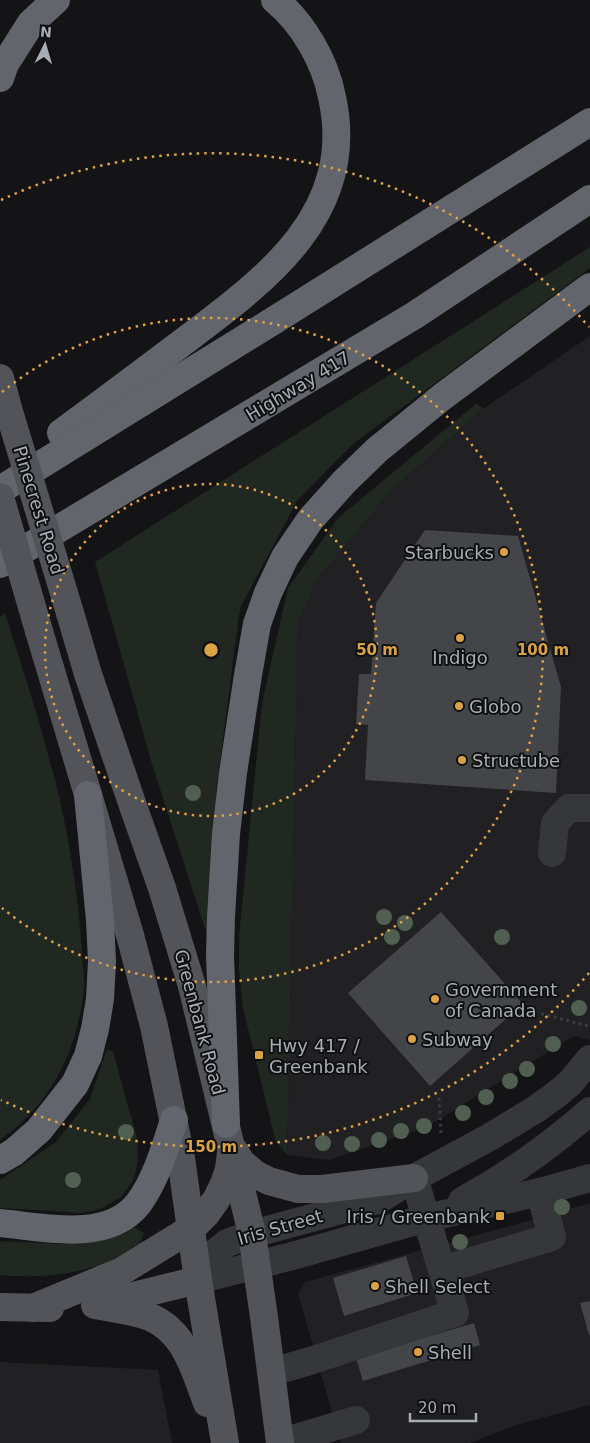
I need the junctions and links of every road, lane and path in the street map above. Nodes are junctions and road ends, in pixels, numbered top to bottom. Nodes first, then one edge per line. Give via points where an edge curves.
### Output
1 (56, 0) edge
2 (275, 0) edge
3 (0, 78) edge
4 (590, 122) edge
5 (590, 198) edge
6 (590, 287) edge
7 (0, 378) edge
8 (178, 458) junction
9 (0, 479) edge
10 (0, 490) edge
11 (0, 497) edge
12 (0, 564) edge
13 (0, 586) edge
14 (70, 613) joint
15 (88, 796) junction
16 (590, 808) edge
17 (552, 854) dead end
18 (535, 1012) dead end
19 (588, 1026) dead end
20 (590, 1059) edge
21 (440, 1098) dead end
22 (590, 1110) edge
23 (174, 1120) junction
24 (229, 1135) junction
25 (442, 1138) dead end
26 (0, 1160) edge
27 (414, 1178) junction
28 (590, 1178) edge
29 (540, 1192) junction
30 (427, 1218) junction
31 (0, 1223) edge
32 (192, 1228) junction
33 (252, 1234) junction
34 (257, 1265) junction
35 (442, 1270) junction
36 (198, 1280) junction
37 (95, 1305) junction
38 (0, 1307) edge
39 (33, 1308) junction
40 (272, 1372) junction
41 (356, 1420) dead end
42 (224, 1443) edge
43 (280, 1443) edge

1 - 3 highway via 32,24
2 - 9 highway via 305,34 315,52 325,71 335,109 334,166 312,221 278,264 245,294
4 - 10 highway
5 - 8 highway, Highway 417 via 415,315
6 - 24 highway via 442,397 377,450 310,520 268,593 257,624 248,675 226,834 220,955
7 - 14 main road, Pinecrest Road, bridge
8 - 12 highway, Highway 417
8 - 13 highway
11 - 15 main road, Pinecrest Road, bridge
14 - 24 main road, Greenbank Road via 172,919
15 - 23 main road via 130,935
15 - 26 highway via 102,961 95,1029 88,1056 75,1084 39,1130
16 - 17 street via 569,808 555,823
18 - 19 path
20 - 27 street, Iris Street via 570,1083 536,1110
21 - 25 path
22 - 30 street via 513,1171
23 - 31 highway via 149,1186 133,1209 114,1222 90,1229 68,1230
23 - 32 main road
24 - 27 main road via 242,1162 255,1174 298,1189
24 - 32 main road via 229,1169 224,1184 206,1214
24 - 33 main road, Greenbank Road
27 - 30 street
27 - 33 street, Iris Street via 378,1200
28 - 29 street, Iris Street
29 - 30 street, Iris Street
29 - 35 street via 552,1237
30 - 34 street, Iris Street
30 - 35 street
32 - 36 main road
32 - 39 main road via 122,1272
33 - 34 main road, Greenbank Road
33 - 36 street, Iris Street via 227,1242 211,1256
34 - 36 street, Iris Street
34 - 40 main road, Greenbank Road
35 - 40 street via 455,1313
36 - 37 main road
36 - 42 main road
37 - 39 main road
37 - 42 main road via 145,1315 172,1331 186,1351
38 - 39 main road
40 - 43 main road, Greenbank Road
41 - 43 street

